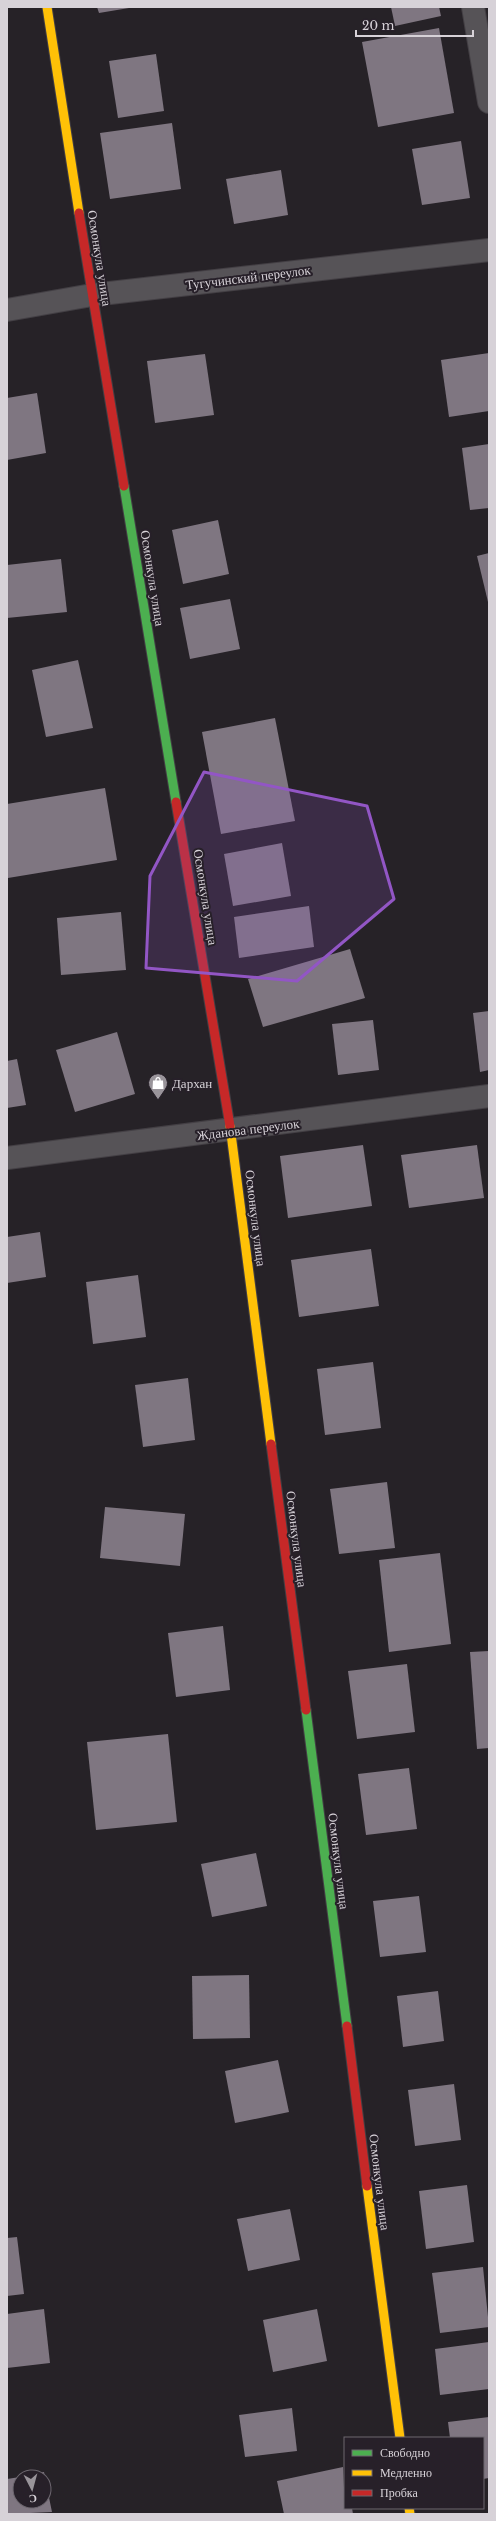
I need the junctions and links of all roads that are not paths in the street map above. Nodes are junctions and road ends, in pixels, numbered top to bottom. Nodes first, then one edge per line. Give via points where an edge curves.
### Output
1 (47, 7) edge
2 (473, 7) edge
3 (489, 102) edge
4 (489, 250) edge
5 (92, 295) junction
6 (7, 310) edge
7 (489, 1096) edge
8 (232, 1131) junction
9 (7, 1158) edge
10 (400, 2437) edge

1 - 5 street, Осмонкула улица
2 - 3 street
4 - 5 street, Тугучинский переулок
5 - 6 street, Тугучинский переулок
5 - 8 street, Осмонкула улица
7 - 8 street, Жданова переулок
8 - 9 street, Жданова переулок
8 - 10 street, Осмонкула улица

